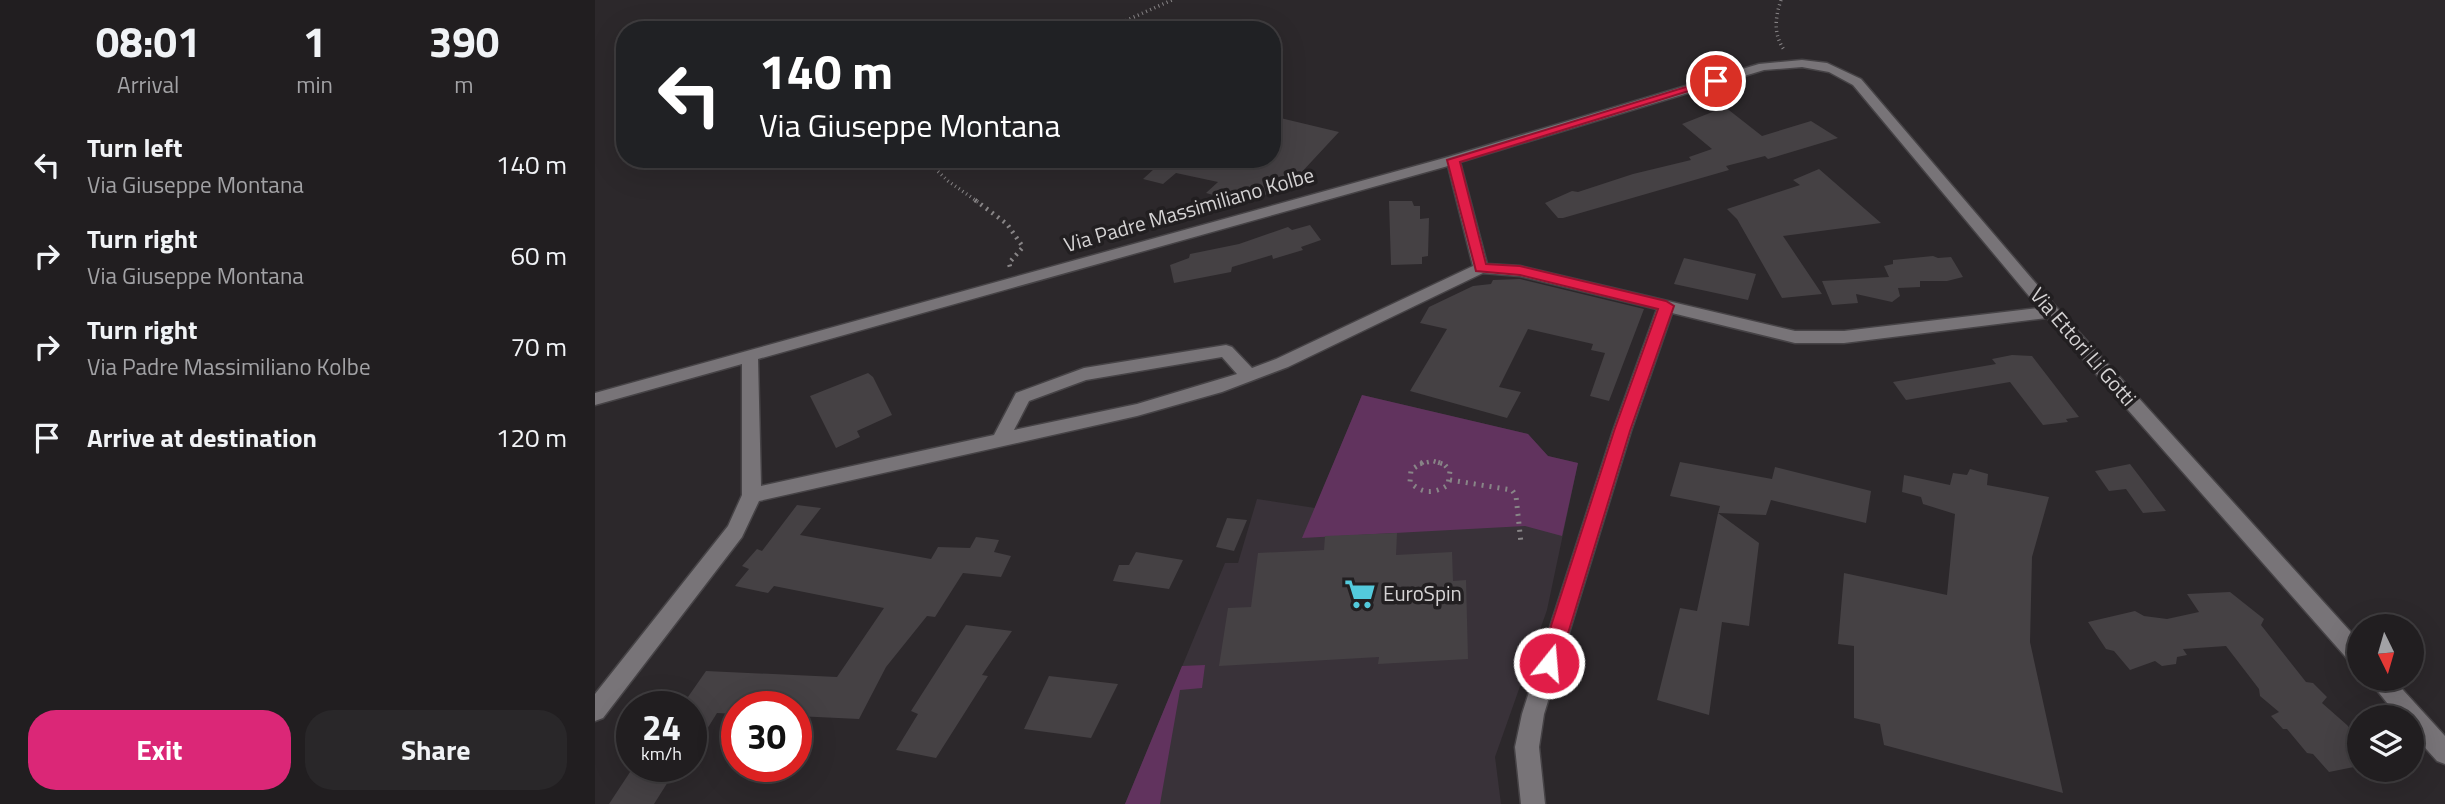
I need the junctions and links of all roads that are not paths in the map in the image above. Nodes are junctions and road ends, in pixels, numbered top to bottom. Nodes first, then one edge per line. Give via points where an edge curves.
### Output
1 (1794, 62) joint
2 (1453, 160) junction
3 (1481, 268) junction
4 (1666, 306) junction
5 (2051, 312) junction
6 (750, 356) junction
7 (1249, 376) junction
8 (595, 399) edge
9 (1001, 438) junction
10 (751, 495) junction
11 (2347, 643) edge
12 (2390, 691) edge
13 (595, 710) edge
14 (2445, 753) edge
15 (1533, 804) edge

1 - 2 street, Via Padre Massimiliano Kolbe via 1763,67
1 - 5 street, Via Ettori Li Gotti via 1832,67 1857,82
2 - 3 street
2 - 6 street, Via Padre Massimiliano Kolbe
3 - 4 street via 1520,271
3 - 7 street
4 - 5 street via 1795,337 1844,337
4 - 15 street via 1533,714 1527,747
5 - 11 street, Via Ettori Li Gotti
6 - 8 street, Via Padre Massimiliano Kolbe
6 - 10 street
7 - 9 street via 1137,410
7 - 9 street via 1226,351 1084,374 1022,397
9 - 10 street
10 - 13 street via 735,531
12 - 14 street

